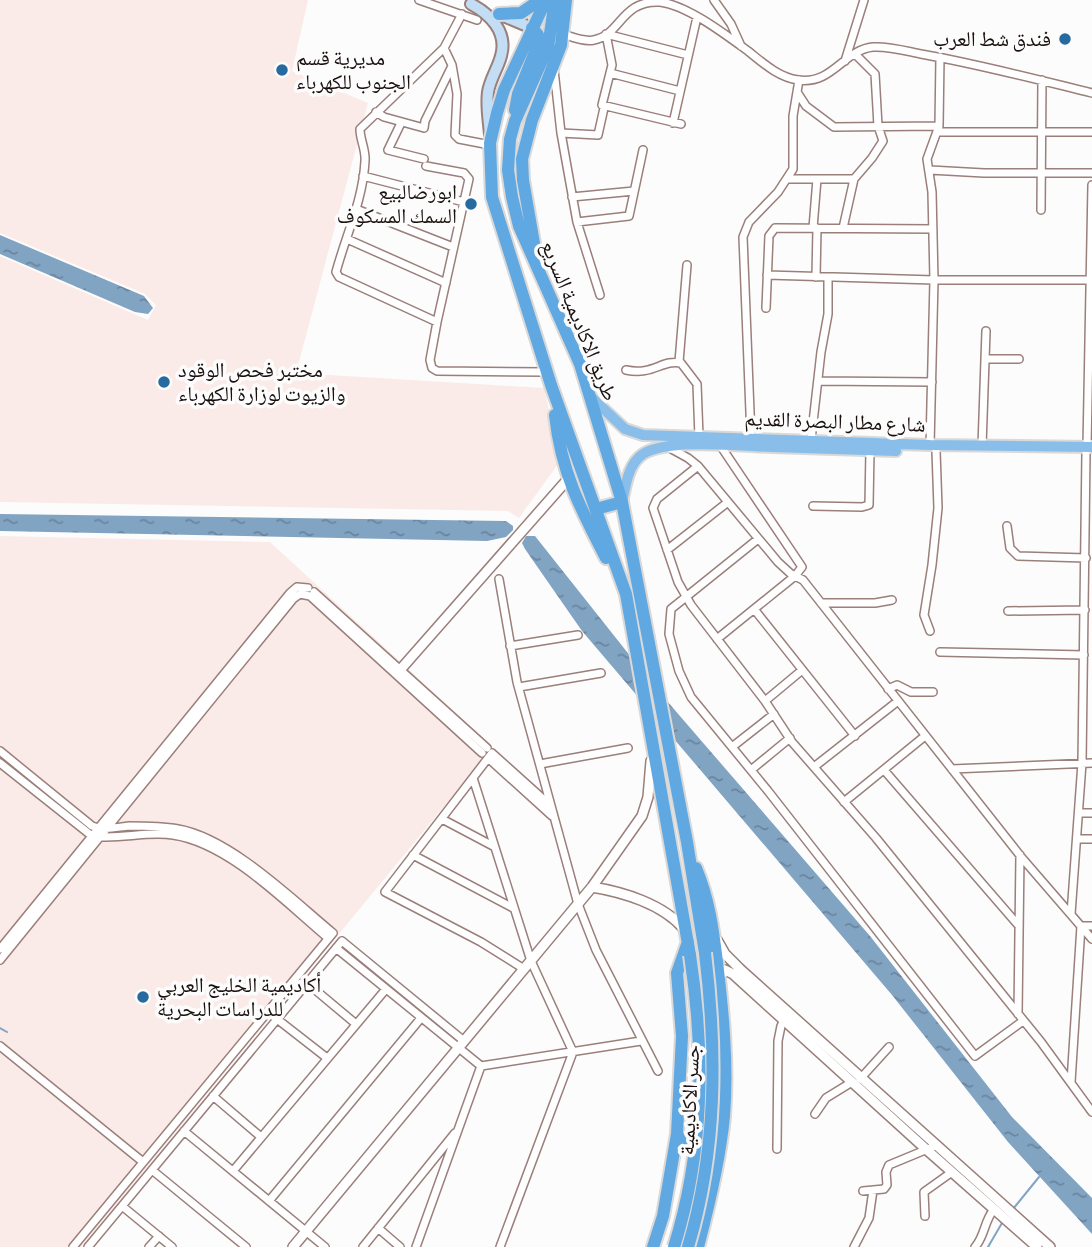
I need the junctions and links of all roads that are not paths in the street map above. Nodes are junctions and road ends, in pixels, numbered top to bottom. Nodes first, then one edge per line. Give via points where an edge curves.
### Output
1 (419, 0) edge
2 (540, 0) edge
3 (546, 0) edge
4 (555, 0) edge
5 (566, 0) edge
6 (715, 0) edge
7 (864, 0) edge
8 (466, 2) edge
9 (462, 14) junction
10 (499, 14) junction
11 (696, 17) junction
12 (477, 20) dead end
13 (532, 28) junction
14 (563, 34) junction
15 (606, 34) junction
16 (742, 46) junction
17 (444, 48) junction
18 (855, 54) junction
19 (688, 55) junction
20 (940, 57) junction
21 (845, 61) junction
22 (452, 65) junction
23 (553, 66) junction
24 (610, 73) junction
25 (799, 80) junction
26 (1042, 80) junction
27 (680, 91) junction
28 (797, 92) junction
29 (1092, 93) edge
30 (604, 108) junction
31 (376, 112) junction
32 (515, 121) junction
33 (401, 123) junction
34 (878, 126) junction
35 (939, 129) junction
36 (1043, 132) junction
37 (1092, 132) edge
38 (561, 133) junction
39 (490, 144) junction
40 (643, 150) dead end
41 (930, 170) junction
42 (1092, 173) edge
43 (1041, 174) junction
44 (363, 177) junction
45 (788, 179) junction
46 (817, 179) junction
47 (854, 179) junction
48 (1092, 185) edge
49 (635, 191) junction
50 (572, 197) junction
51 (464, 202) junction
52 (356, 209) junction
53 (1041, 209) dead end
54 (1092, 212) edge
55 (577, 222) junction
56 (815, 228) junction
57 (843, 228) junction
58 (933, 229) junction
59 (347, 239) junction
60 (453, 247) junction
61 (536, 262) junction
62 (687, 265) dead end
63 (767, 275) junction
64 (816, 277) junction
65 (828, 278) junction
66 (934, 280) junction
67 (1091, 280) edge
68 (446, 283) junction
69 (600, 295) dead end
70 (553, 300) junction
71 (766, 308) dead end
72 (529, 309) junction
73 (437, 322) junction
74 (986, 331) dead end
75 (985, 359) junction
76 (1019, 359) dead end
77 (679, 362) junction
78 (626, 370) dead end
79 (547, 372) junction
80 (818, 382) junction
81 (932, 382) junction
82 (553, 390) junction
83 (591, 397) junction
84 (699, 437) junction
85 (751, 437) junction
86 (811, 440) junction
87 (720, 445) junction
88 (982, 446) junction
89 (667, 447) junction
90 (933, 448) junction
91 (870, 450) junction
92 (1089, 450) edge
93 (698, 466) junction
94 (568, 479) junction
95 (622, 502) junction
96 (728, 502) junction
97 (813, 506) dead end
98 (596, 509) junction
99 (1007, 526) dead end
100 (758, 539) junction
101 (667, 550) junction
102 (1086, 558) junction
103 (795, 576) junction
104 (499, 579) dead end
105 (306, 590) junction
106 (686, 598) junction
107 (892, 600) dead end
108 (821, 603) junction
109 (629, 608) junction
110 (754, 609) junction
111 (1086, 610) junction
112 (1008, 611) dead end
113 (930, 631) dead end
114 (578, 635) dead end
115 (717, 639) junction
116 (510, 646) junction
117 (940, 652) dead end
118 (1084, 655) junction
119 (400, 670) junction
120 (801, 671) junction
121 (601, 673) dead end
122 (519, 687) junction
123 (888, 689) junction
124 (933, 692) dead end
125 (765, 701) junction
126 (898, 701) junction
127 (774, 714) junction
128 (454, 722) junction
129 (649, 722) junction
130 (855, 736) junction
131 (925, 736) junction
132 (790, 738) junction
133 (732, 747) junction
134 (628, 748) dead end
135 (0, 751) edge
136 (486, 753) junction
137 (0, 762) edge
138 (1082, 763) junction
139 (1092, 763) edge
140 (540, 764) junction
141 (814, 767) junction
142 (884, 769) junction
143 (952, 769) junction
144 (751, 770) junction
145 (473, 778) junction
146 (844, 802) junction
147 (551, 806) junction
148 (1079, 813) junction
149 (1092, 813) edge
150 (554, 818) junction
151 (442, 819) junction
152 (108, 828) junction
153 (100, 833) junction
154 (92, 836) junction
155 (1077, 839) junction
156 (1092, 839) edge
157 (687, 842) junction
158 (494, 846) junction
159 (414, 855) junction
160 (1020, 855) junction
161 (592, 887) junction
162 (578, 904) junction
163 (513, 908) junction
164 (1071, 914) junction
165 (711, 919) junction
166 (1019, 926) junction
167 (1081, 926) junction
168 (1092, 926) edge
169 (331, 935) junction
170 (688, 937) junction
171 (1092, 939) edge
172 (336, 948) junction
173 (0, 949) edge
174 (0, 960) edge
175 (531, 961) junction
176 (524, 969) junction
177 (719, 977) junction
178 (307, 983) junction
179 (386, 989) junction
180 (787, 1016) junction
181 (421, 1018) junction
182 (1020, 1018) junction
183 (278, 1019) junction
184 (356, 1024) junction
185 (641, 1041) junction
186 (461, 1044) junction
187 (0, 1046) edge
188 (889, 1046) dead end
189 (573, 1052) junction
190 (327, 1058) junction
191 (481, 1066) junction
192 (658, 1071) dead end
193 (856, 1081) junction
194 (1071, 1083) junction
195 (213, 1096) junction
196 (1092, 1112) edge
197 (815, 1114) dead end
198 (458, 1128) junction
199 (184, 1131) junction
200 (677, 1135) junction
201 (261, 1137) junction
202 (719, 1147) junction
203 (931, 1148) junction
204 (777, 1149) dead end
205 (143, 1162) junction
206 (152, 1170) junction
207 (233, 1171) junction
208 (951, 1172) junction
209 (873, 1190) junction
210 (863, 1191) dead end
211 (270, 1201) junction
212 (122, 1206) junction
213 (994, 1209) junction
214 (925, 1216) dead end
215 (378, 1228) junction
216 (306, 1231) junction
217 (159, 1236) junction
218 (237, 1240) junction
219 (73, 1247) edge
220 (88, 1247) edge
221 (149, 1247) edge
222 (172, 1247) edge
223 (231, 1247) edge
224 (247, 1247) edge
225 (293, 1247) edge
226 (326, 1247) edge
227 (363, 1247) edge
228 (400, 1247) edge
229 (416, 1247) edge
230 (500, 1247) edge
231 (653, 1247) edge
232 (674, 1247) edge
233 (688, 1247) edge
234 (698, 1247) edge
235 (854, 1247) edge
236 (975, 1247) edge
237 (1037, 1247) edge
238 (1049, 1247) edge

1 - 9 street
2 - 10 highway via 521,13
3 - 13 highway, طريق الاكاديمية السريع
4 - 32 highway, طريق الاكاديمية السريع via 548,47
5 - 14 highway
6 - 16 street
7 - 21 street
8 - 10 main road
8 - 39 main road via 489,16 502,40 487,94
9 - 12 street
9 - 17 street
10 - 13 main road
11 - 15 street via 667,3 647,2 630,9
11 - 16 street
11 - 19 street
13 - 32 highway via 539,42 518,94
13 - 39 highway, طريق الاكاديمية السريع via 504,90
14 - 15 street via 591,41
14 - 23 highway
15 - 19 street
15 - 24 street via 612,55
16 - 25 street via 773,70
17 - 22 street
17 - 31 street
18 - 20 street via 876,47
18 - 21 street
18 - 34 street via 875,74
19 - 27 street
20 - 26 street
20 - 35 street
21 - 25 street via 825,77
22 - 33 street via 424,128
22 - 39 street via 458,100 454,134
23 - 38 street
23 - 61 highway via 522,159
24 - 27 street
24 - 30 street via 601,102
25 - 28 street
26 - 29 street
26 - 36 street
27 - 30 street via 677,124
28 - 34 street via 806,106 834,127
28 - 45 street via 793,169
30 - 38 street via 598,135
31 - 33 street
31 - 44 street via 360,129
32 - 61 highway, طريق الاكاديمية السريع via 508,149 509,180 516,217
33 - 51 street via 388,150 467,174
34 - 35 street
34 - 47 street via 883,141
35 - 36 street
35 - 41 street via 928,154
36 - 37 street
36 - 43 street
38 - 50 street
39 - 72 highway, طريق الاكاديمية السريع via 494,209
40 - 49 street
41 - 43 street
41 - 58 street
42 - 43 street
43 - 53 street
44 - 51 street
44 - 52 street
45 - 46 street
45 - 85 street via 750,222 743,237
46 - 47 street
46 - 56 street
47 - 57 street
48 - 54 street
49 - 50 street
49 - 55 street via 627,217
50 - 55 street
51 - 60 street
52 - 59 street
52 - 60 street
54 - 67 street
55 - 69 street
56 - 57 street
56 - 63 street via 772,230
56 - 64 street
57 - 58 street
58 - 66 street
59 - 68 street
59 - 73 street via 337,269 339,277
60 - 68 street
61 - 70 highway, طريق الاكاديمية السريع
62 - 77 street
63 - 64 street
63 - 71 street
64 - 65 street
65 - 66 street
65 - 80 street
66 - 67 street
66 - 81 street
67 - 92 street
68 - 73 street
70 - 72 highway
70 - 83 highway, طريق الاكاديمية السريع
72 - 79 highway, طريق الاكاديمية السريع
73 - 79 street via 430,363 434,370
74 - 75 street
75 - 76 street
75 - 88 street
77 - 78 street via 643,373
77 - 84 street via 697,384
79 - 82 highway, طريق الاكاديمية السريع
80 - 81 street
80 - 86 street
81 - 90 street
82 - 94 highway via 558,441
82 - 98 highway, طريق الاكاديمية السريع
83 - 84 main road, شارع مطار البصرة القديم via 617,424 633,433
83 - 95 highway, طريق الاكاديمية السريع
84 - 85 main road, شارع مطار البصرة القديم
85 - 86 main road, شارع مطار البصرة القديم
86 - 90 main road, شارع مطار البصرة القديم
87 - 89 main road, شارع مطار البصرة القديم
87 - 91 main road, شارع مطار البصرة القديم
87 - 103 street via 802,564
88 - 90 main road, شارع مطار البصرة القديم
88 - 92 main road, شارع مطار البصرة القديم
89 - 93 street
89 - 95 main road, شارع مطار البصرة القديم via 636,460
90 - 91 main road, شارع مطار البصرة القديم
90 - 92 main road, شارع مطار البصرة القديم
90 - 113 street via 937,522 924,615
91 - 97 street via 869,505
92 - 102 street
93 - 96 street
93 - 101 street via 653,505
94 - 109 highway
94 - 119 street
95 - 98 highway
95 - 157 highway, طريق الاكاديمية السريع
96 - 100 street
96 - 101 street
98 - 109 highway, طريق الاكاديمية السريع
99 - 102 street via 1010,548 1018,556
100 - 103 street
100 - 106 street
101 - 106 street
102 - 111 street
103 - 108 street
103 - 110 street
104 - 116 street
105 - 119 street
105 - 128 street
105 - 152 street via 293,599
105 - 153 street via 290,593
106 - 115 street
106 - 133 street via 671,609 669,635 679,671 691,697
107 - 108 street
108 - 123 street
109 - 129 highway, طريق الاكاديمية السريع
110 - 115 street
110 - 120 street
111 - 112 street
111 - 118 street
114 - 116 street
115 - 125 street
116 - 122 street
117 - 118 street
118 - 138 street
119 - 128 street
120 - 125 street
120 - 130 street
121 - 122 street
122 - 140 street
123 - 124 street via 897,685 915,693
123 - 126 street
125 - 127 street
126 - 130 street
126 - 131 street
127 - 132 street
127 - 133 street
128 - 136 street
129 - 161 street via 651,771 642,817
129 - 170 highway
130 - 141 street
131 - 142 street
131 - 143 street
132 - 141 street
132 - 144 street
133 - 144 street
134 - 140 street
135 - 153 street
136 - 145 street
136 - 147 street via 492,752
136 - 150 street
137 - 154 street
138 - 139 street
138 - 143 street
138 - 148 street
140 - 147 street
141 - 146 street
142 - 146 street
142 - 166 street
143 - 160 street
144 - 182 street via 975,1056
145 - 151 street
145 - 158 street
146 - 182 street
147 - 150 street
148 - 149 street
148 - 155 street
150 - 162 street
151 - 158 street
151 - 159 street
152 - 153 street
152 - 169 street via 152,826 203,837 241,859
153 - 154 street
153 - 169 street via 167,834 202,843
153 - 174 street
154 - 173 street
155 - 156 street
155 - 164 street
157 - 165 highway
157 - 233 highway, جسر الاكاديمية, bridge via 712,1021 713,1098 704,1181
158 - 163 street
159 - 163 street
159 - 176 street via 385,892
160 - 164 street
160 - 166 street
161 - 162 street
161 - 170 street via 622,894 675,919
162 - 175 street
162 - 185 street
163 - 175 street
164 - 167 street
165 - 177 highway
165 - 180 street via 725,954
166 - 182 street
167 - 168 street
167 - 171 street
167 - 194 street
169 - 205 street
170 - 200 highway via 677,974 682,1036
170 - 232 highway, جسر الاكاديمية, bridge via 701,1097 692,1170
172 - 178 street
172 - 179 street
172 - 186 street via 342,941
175 - 176 street
175 - 189 street
176 - 186 street
177 - 180 street via 725,970 733,974
177 - 202 highway via 725,1093
178 - 183 street
178 - 184 street
179 - 181 street
179 - 184 street
180 - 193 street
180 - 204 street via 778,1041
181 - 186 street
181 - 211 street
182 - 194 street
183 - 190 street
183 - 195 street
184 - 190 street
185 - 189 street
185 - 192 street
186 - 191 street
186 - 216 street
187 - 205 street
188 - 193 street
189 - 191 street
189 - 230 street
190 - 201 street
191 - 198 street
193 - 197 street via 825,1098
193 - 203 street
194 - 196 street
195 - 199 street
195 - 201 street
198 - 215 street
198 - 229 street
199 - 206 street
199 - 207 street
200 - 202 highway via 695,1151
200 - 231 highway
201 - 207 street
202 - 234 highway
203 - 208 street
203 - 209 street via 889,1166 886,1187
203 - 238 street
205 - 219 street
206 - 212 street
206 - 218 street
207 - 211 street
208 - 213 street
208 - 214 street via 924,1192
209 - 210 street
209 - 235 street via 869,1217
211 - 216 street
212 - 217 street
212 - 220 street
213 - 236 street
213 - 237 street
215 - 227 street
215 - 228 street
216 - 225 street
216 - 226 street
217 - 221 street
217 - 222 street
218 - 223 street
218 - 224 street

